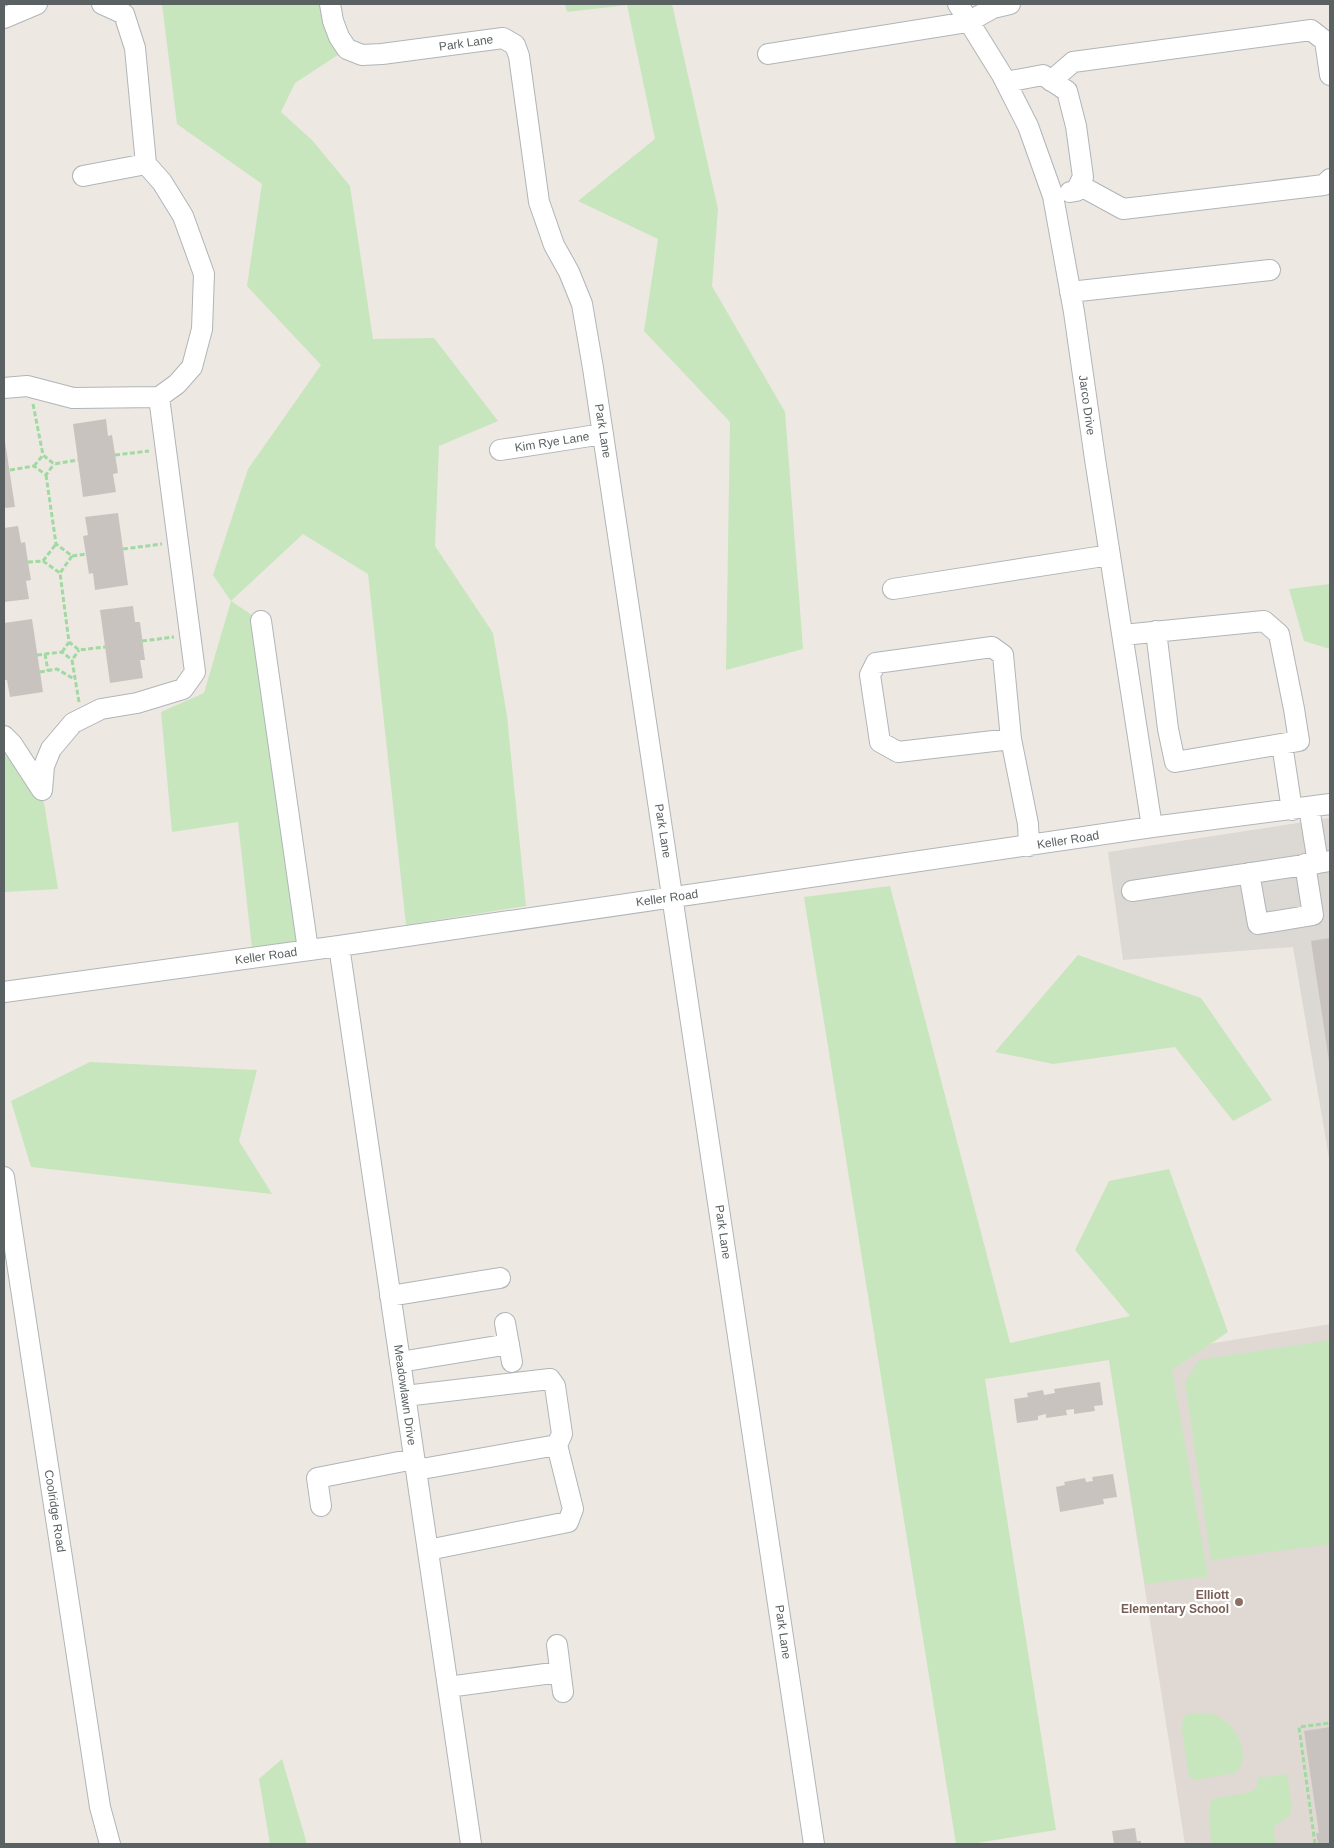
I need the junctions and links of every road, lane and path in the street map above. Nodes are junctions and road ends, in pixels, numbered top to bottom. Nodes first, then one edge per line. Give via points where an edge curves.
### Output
1 (37, 4) edge
2 (102, 4) edge
3 (330, 4) edge
4 (958, 4) edge
5 (1010, 4) edge
6 (4, 18) edge
7 (968, 22) junction
8 (768, 54) dead end
9 (1330, 75) edge
10 (1051, 81) junction
11 (1006, 82) junction
12 (146, 164) junction
13 (83, 176) dead end
14 (1330, 179) edge
15 (1078, 185) junction
16 (1053, 196) junction
17 (1270, 270) dead end
18 (1070, 292) junction
19 (29, 386) junction
20 (4, 388) edge
21 (159, 397) junction
22 (603, 434) junction
23 (166, 448) junction
24 (500, 450) dead end
25 (43, 455) junction
26 (115, 455) dead end
27 (78, 460) dead end
28 (54, 464) junction
29 (34, 466) junction
30 (10, 470) dead end
31 (46, 475) junction
32 (178, 542) junction
33 (56, 544) junction
34 (123, 549) dead end
35 (86, 554) dead end
36 (1110, 555) junction
37 (72, 556) junction
38 (43, 561) junction
39 (28, 562) dead end
40 (60, 573) junction
41 (893, 589) dead end
42 (261, 620) dead end
43 (1156, 631) junction
44 (190, 635) junction
45 (1122, 635) junction
46 (142, 641) dead end
47 (69, 642) junction
48 (105, 647) dead end
49 (79, 650) junction
50 (62, 652) junction
51 (46, 654) junction
52 (37, 655) dead end
53 (72, 660) junction
54 (48, 671) junction
55 (40, 672) dead end
56 (75, 679) junction
57 (82, 719) junction
58 (4, 736) edge
59 (1011, 738) junction
60 (1282, 744) junction
61 (1330, 804) edge
62 (1301, 808) junction
63 (1152, 827) junction
64 (1029, 846) junction
65 (1318, 863) edge
66 (1250, 873) junction
67 (1132, 890) dead end
68 (673, 897) junction
69 (339, 946) junction
70 (308, 950) junction
71 (4, 992) edge
72 (4, 1177) edge
73 (500, 1278) dead end
74 (390, 1296) junction
75 (505, 1323) dead end
76 (400, 1362) junction
77 (405, 1396) junction
78 (557, 1445) junction
79 (415, 1465) junction
80 (321, 1506) dead end
81 (428, 1550) junction
82 (557, 1645) dead end
83 (560, 1672) junction
84 (448, 1687) junction
85 (563, 1692) dead end
86 (1330, 1723) edge
87 (110, 1844) edge
88 (471, 1844) edge
89 (814, 1844) edge
90 (1315, 1844) edge

1 - 6 street
2 - 12 street via 124,14 135,48
3 - 22 street, Park Lane via 339,37 347,48 362,55 503,38 515,44 539,202 554,245 582,304
4 - 7 street, Jarco Drive
5 - 7 street via 993,8
7 - 8 street
7 - 11 street, Jarco Drive
9 - 10 street via 1325,40 1311,30 1073,62
10 - 11 street via 1043,76
10 - 15 street via 1067,92 1076,126 1083,177
11 - 16 street, Jarco Drive via 1028,126
12 - 13 street
12 - 21 street via 162,182 183,216 204,274 202,330 192,367
14 - 15 street via 1324,185 1123,209
15 - 16 street via 1076,191
16 - 18 street, Jarco Drive
17 - 18 street
18 - 36 street, Jarco Drive
19 - 20 street
19 - 21 street via 73,398
19 - 25 path
21 - 23 street
22 - 24 street, Kim Rye Lane
22 - 68 street, Park Lane
23 - 26 path
23 - 32 street
25 - 28 path
25 - 29 path
27 - 28 path
28 - 31 path
29 - 30 path
29 - 31 path
31 - 33 path
32 - 34 path
32 - 44 street
33 - 37 path
33 - 38 path
35 - 37 path
36 - 41 street
36 - 45 street, Jarco Drive
37 - 40 path
38 - 39 path
38 - 40 path
40 - 47 path
42 - 70 street
43 - 45 street
43 - 60 street via 1174,762
43 - 60 street via 1264,621 1279,634 1299,741
44 - 46 path
44 - 57 street via 195,672 183,689 137,703 101,709
45 - 63 street, Jarco Drive
47 - 49 path
47 - 50 path
48 - 49 path
49 - 53 path
50 - 51 path
50 - 53 path
51 - 52 path
51 - 54 path
53 - 56 path
54 - 55 path
54 - 56 path via 57,669
56 - 57 path
57 - 58 street via 73,723 51,749 44,766 42,790
59 - 59 street via 898,752 880,742 870,675 876,663 992,647 1003,655
59 - 64 street via 1028,824
60 - 62 street
61 - 62 street, Keller Road
62 - 63 street, Keller Road
62 - 65 street
63 - 64 street, Keller Road
64 - 68 street, Keller Road
65 - 66 street
65 - 66 street via 1313,915 1258,924
66 - 67 street
68 - 69 street, Keller Road
68 - 89 street, Park Lane
69 - 70 street, Keller Road
69 - 74 street, Meadowlawn Drive
70 - 71 street, Keller Road
72 - 87 street, Coolridge Road via 100,1807
73 - 74 street
74 - 76 street, Meadowlawn Drive
75 - 76 street via 511,1353
76 - 77 street, Meadowlawn Drive
77 - 78 street via 550,1380 555,1386 562,1434
77 - 79 street, Meadowlawn Drive
78 - 79 street
78 - 81 street via 573,1509 568,1522
79 - 80 street via 317,1478
79 - 81 street, Meadowlawn Drive
81 - 84 street, Meadowlawn Drive
82 - 83 street
83 - 84 street
83 - 85 street
84 - 88 street, Meadowlawn Drive
86 - 90 path via 1299,1727

